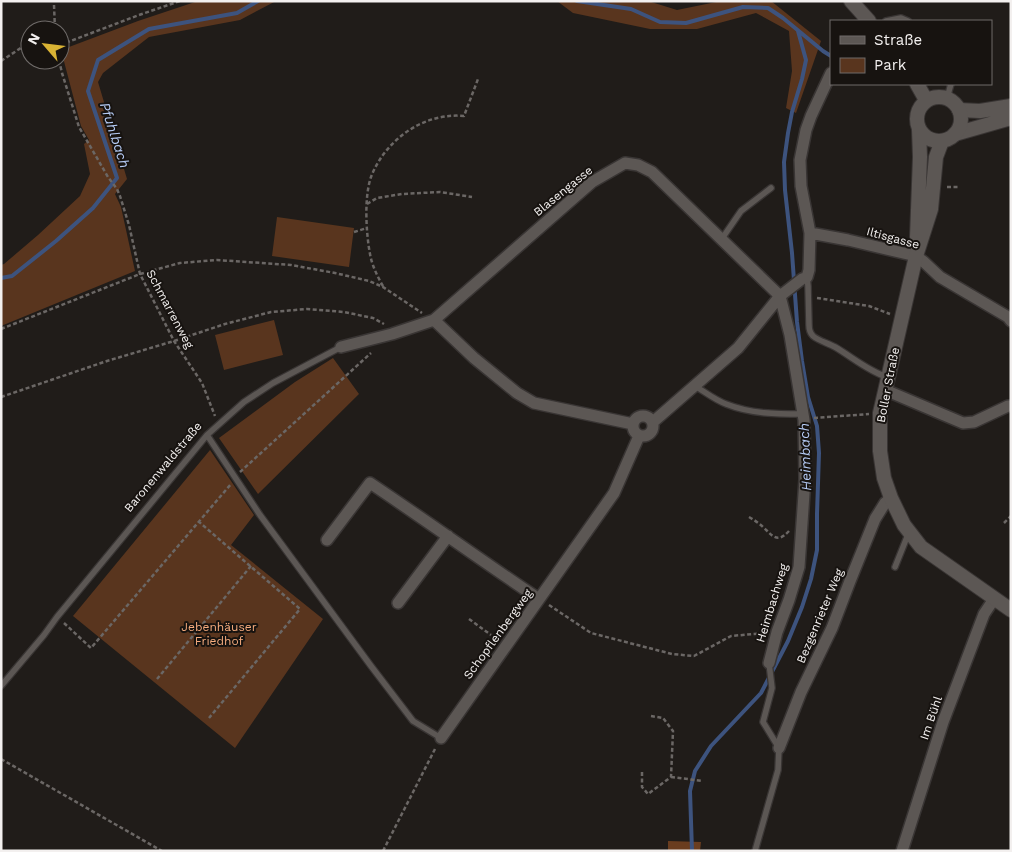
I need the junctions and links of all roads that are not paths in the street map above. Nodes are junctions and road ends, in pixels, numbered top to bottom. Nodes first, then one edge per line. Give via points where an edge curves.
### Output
1 (851, 1) edge
2 (865, 20) edge
3 (891, 20) edge
4 (906, 20) edge
5 (830, 75) edge
6 (918, 85) edge
7 (952, 85) edge
8 (947, 98) junction
9 (926, 100) junction
10 (1011, 106) edge
11 (959, 110) junction
12 (1011, 118) edge
13 (919, 130) junction
14 (955, 134) junction
15 (942, 141) junction
16 (771, 188) dead end
17 (810, 233) junction
18 (721, 240) junction
19 (916, 256) junction
20 (804, 278) junction
21 (782, 294) junction
22 (434, 320) junction
23 (1011, 321) edge
24 (341, 347) joint
25 (887, 383) junction
26 (696, 386) junction
27 (1011, 406) edge
28 (803, 414) junction
29 (652, 422) junction
30 (633, 424) junction
31 (207, 434) junction
32 (639, 436) junction
33 (891, 498) junction
34 (909, 532) junction
35 (448, 536) junction
36 (327, 540) dead end
37 (895, 567) dead end
38 (539, 599) junction
39 (994, 599) junction
40 (398, 603) dead end
41 (1011, 610) edge
42 (769, 663) joint
43 (1, 686) edge
44 (441, 738) joint
45 (779, 748) junction
46 (755, 851) edge
47 (902, 851) edge

1 - 2 main road
3 - 4 lane
5 - 17 street via 806,130 800,160 801,186
6 - 9 main road
7 - 8 lane
8 - 9 main road via 940,96
8 - 11 main road
9 - 13 main road via 916,117
10 - 11 main road via 980,111
11 - 14 main road via 961,123
12 - 14 main road
13 - 15 main road via 929,139
13 - 19 main road, Boller Straße
14 - 15 main road
15 - 19 main road, Boller Straße via 936,157 931,210
16 - 18 lane via 741,211
17 - 19 street, Iltisgasse
17 - 20 street via 809,270
18 - 21 street, Blasengasse
18 - 22 street, Blasengasse via 652,172 638,165 625,164 592,182
19 - 23 street, Iltisgasse via 940,277
19 - 25 main road, Boller Straße
20 - 21 street
20 - 25 lane via 812,334
21 - 26 street via 738,348
21 - 28 street, Heimbachweg
22 - 24 street, Baronenwaldstraße
22 - 30 street via 474,358 534,403
24 - 31 lane, Baronenwaldstraße via 273,383 244,402
25 - 27 street via 963,423 974,422
25 - 33 main road, Boller Straße via 880,413 880,451
26 - 28 lane via 724,404 746,410
26 - 29 street
28 - 42 street, Heimbachweg via 805,479 798,567
29 - 30 street via 642,416
29 - 32 street via 653,429 649,434
30 - 32 street
31 - 43 lane, Baronenwaldstraße
31 - 44 lane via 260,515 413,721
32 - 38 street, Schopflenbergweg via 614,493
33 - 34 main road, Boller Straße
33 - 45 street, Bezgenrieter Weg via 875,519
34 - 37 lane
34 - 39 main road, Boller Straße via 922,547
35 - 36 street via 370,482
35 - 38 street
35 - 40 street
38 - 44 street, Schopflenbergweg
39 - 41 main road, Boller Straße
39 - 47 street, Im Bühl via 984,614 943,722
42 - 45 lane, Heimbachweg via 772,688 763,722
45 - 46 lane via 778,770

